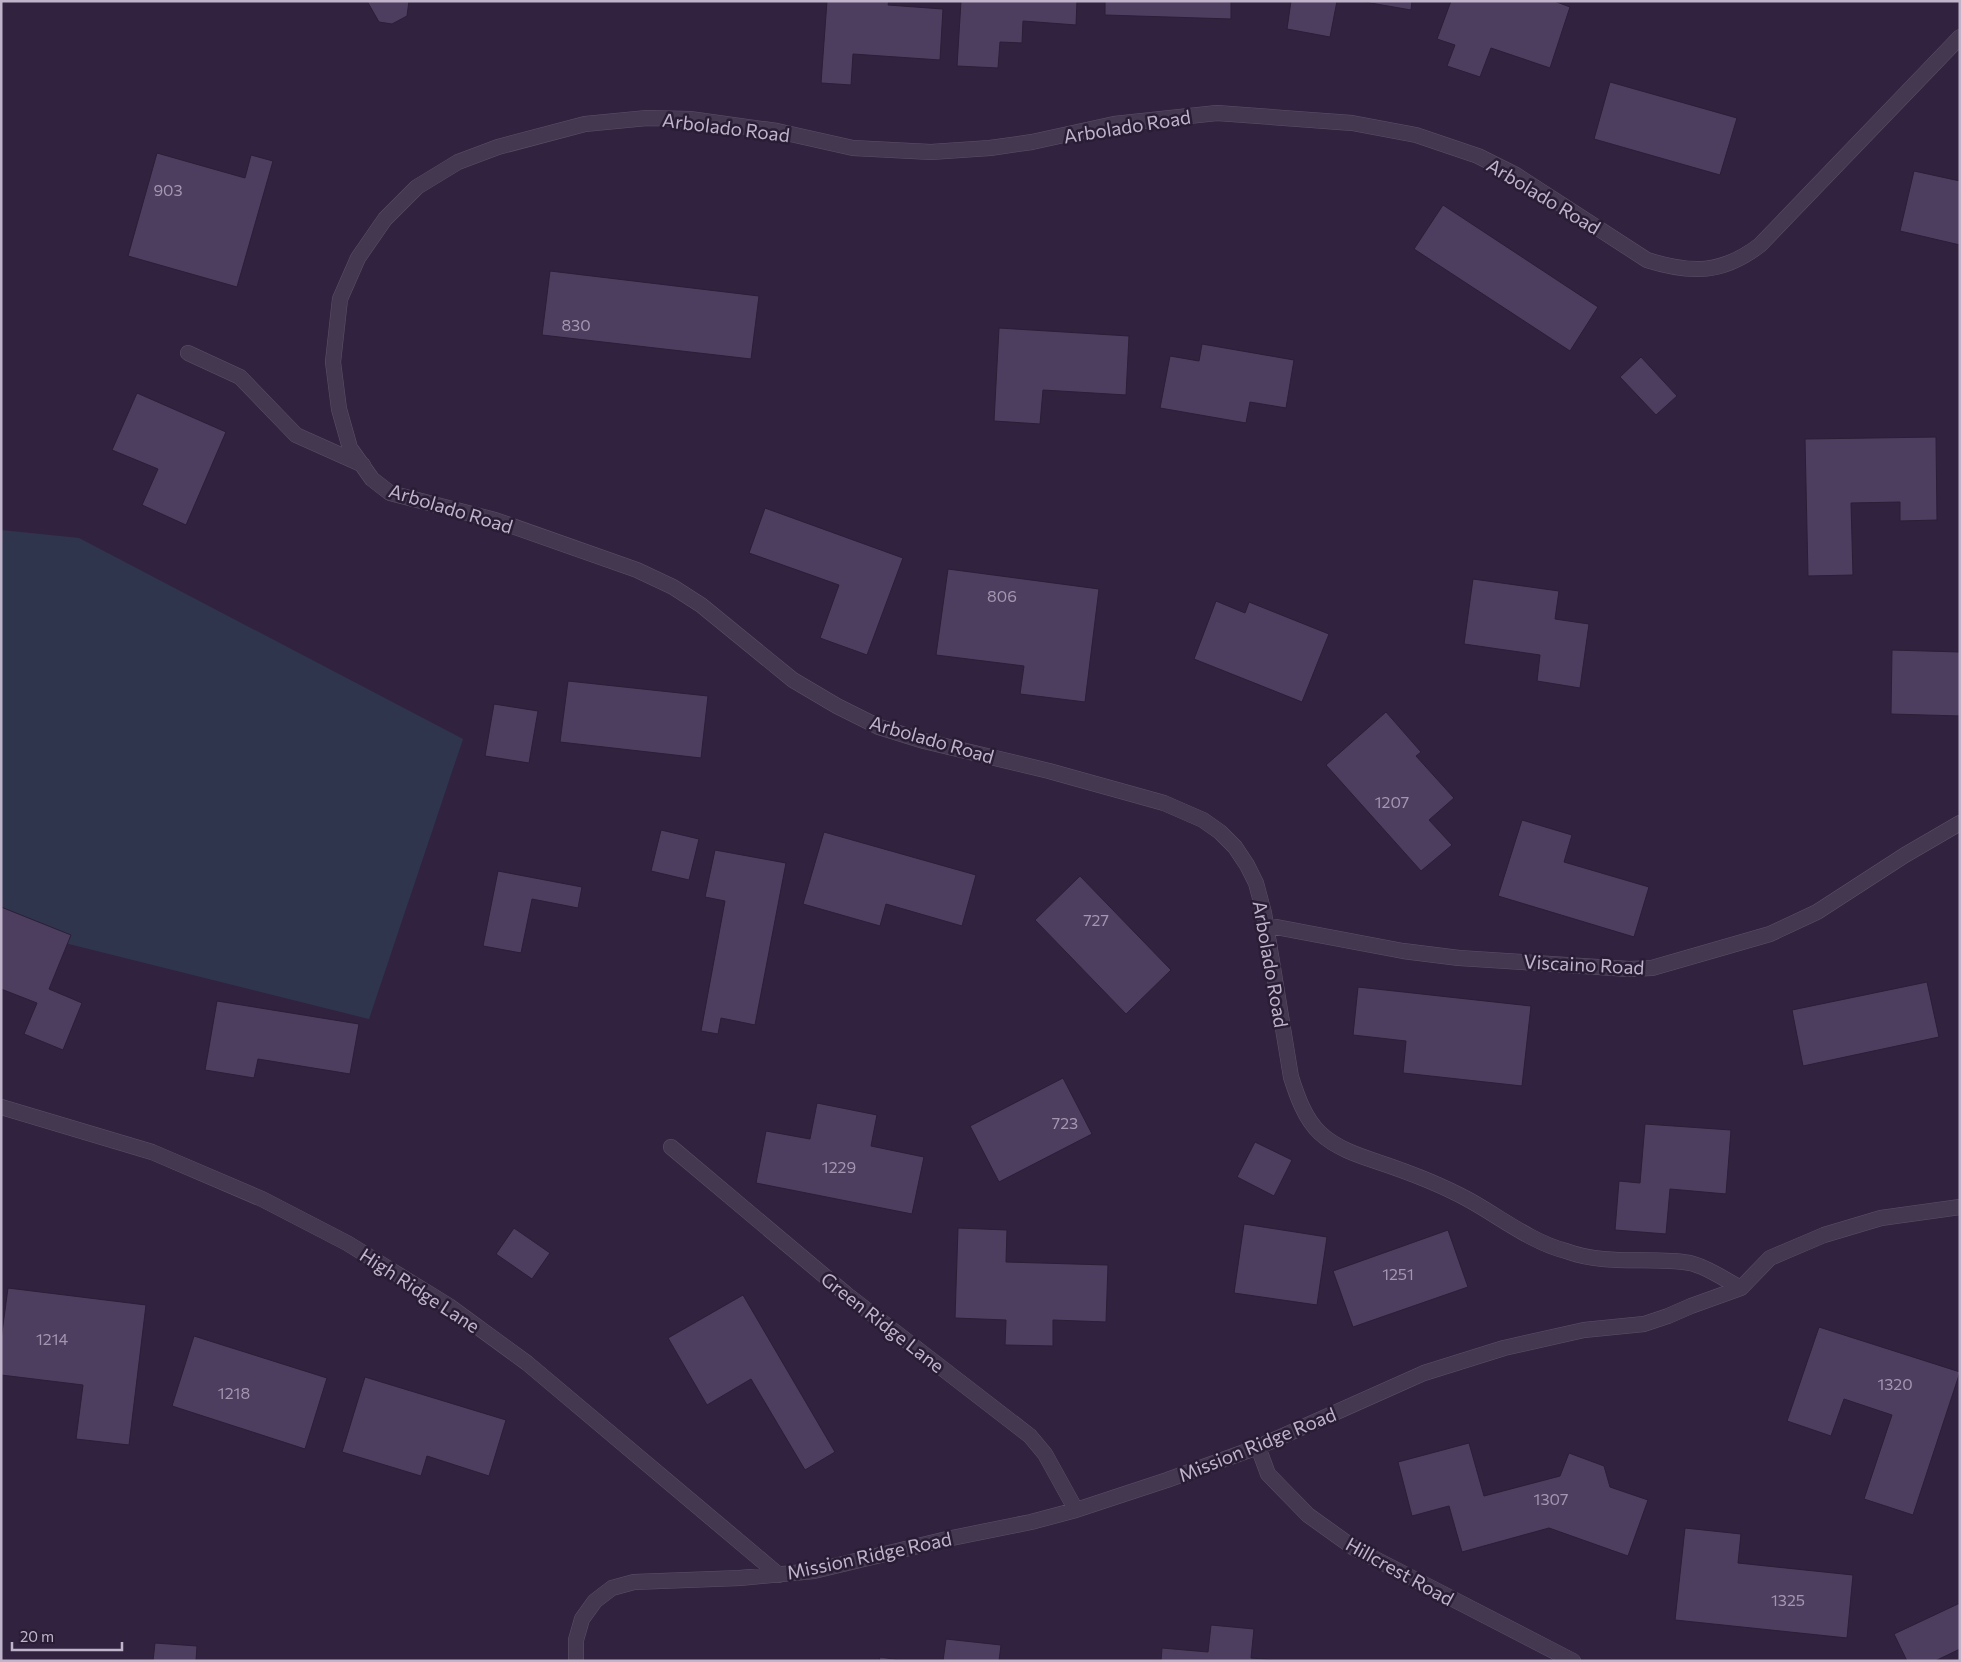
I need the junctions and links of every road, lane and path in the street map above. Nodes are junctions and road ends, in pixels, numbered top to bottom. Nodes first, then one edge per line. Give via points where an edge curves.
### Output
1 (1960, 37) edge
2 (188, 353) dead end
3 (363, 465) junction
4 (1960, 823) edge
5 (1265, 925) junction
6 (1, 1107) edge
7 (671, 1147) dead end
8 (1960, 1207) edge
9 (1741, 1288) junction
10 (1258, 1447) junction
11 (1076, 1510) junction
12 (779, 1574) junction
13 (576, 1661) edge
14 (1573, 1661) edge

1 - 3 street, Arbolado Road via 1760,245 1733,263 1691,270 1647,260 1516,175 1478,156 1416,135 1352,123 1217,113 1114,124 990,148 931,152 853,148 777,131 690,119 648,118 586,124 506,145 458,162 417,187 385,219 358,258 340,299 333,362 338,410 350,448
2 - 3 street via 240,377 296,436
3 - 5 street, Arbolado Road via 372,479 390,493 495,520 637,570 673,587 701,605 793,680 879,727 1164,803 1203,820 1235,847 1247,865 1256,883
4 - 5 street, Viscaino Road via 1817,912 1778,930 1652,968 1459,958
5 - 9 street, Arbolado Road via 1297,1096 1318,1132 1331,1142 1466,1199 1545,1244 1564,1251 1603,1259 1691,1264
6 - 12 street, High Ridge Lane via 152,1152 262,1199 347,1243 449,1306 526,1363
7 - 11 street, Green Ridge Lane via 846,1294 1030,1436 1045,1454
8 - 9 street, Mission Ridge Road via 1880,1218 1824,1234 1770,1258
9 - 10 street, Mission Ridge Road via 1644,1324 1584,1330 1504,1348 1433,1370
10 - 11 street, Mission Ridge Road
10 - 14 street, Hillcrest Road via 1268,1474 1308,1515 1354,1548
11 - 12 street, Mission Ridge Road via 814,1571
12 - 13 street, Mission Ridge Road via 634,1582 612,1588 595,1601 582,1619 576,1640

